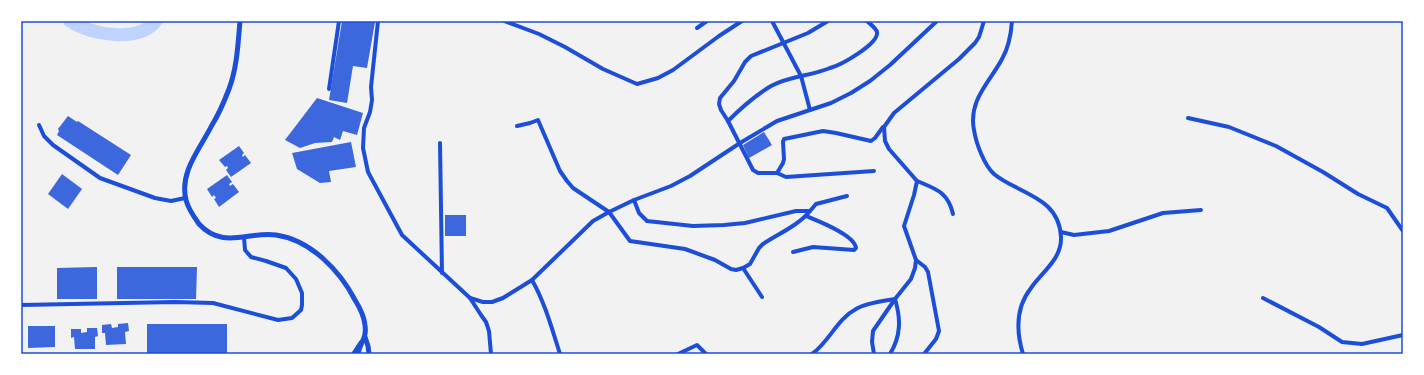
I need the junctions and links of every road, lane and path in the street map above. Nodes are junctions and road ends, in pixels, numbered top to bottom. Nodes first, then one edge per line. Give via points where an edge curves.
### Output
1 (240, 21) edge
2 (339, 21) edge
3 (378, 21) edge
4 (504, 21) edge
5 (707, 21) edge
6 (742, 21) edge
7 (772, 21) edge
8 (828, 21) edge
9 (867, 21) edge
10 (937, 21) edge
11 (984, 21) edge
12 (1012, 21) edge
13 (697, 28) dead end
14 (783, 43) junction
15 (801, 76) junction
16 (329, 89) dead end
17 (810, 110) junction
18 (1188, 118) dead end
19 (728, 121) junction
20 (39, 125) dead end
21 (517, 126) dead end
22 (884, 127) junction
23 (440, 143) dead end
24 (740, 143) junction
25 (874, 171) dead end
26 (777, 173) junction
27 (917, 181) junction
28 (847, 196) dead end
29 (185, 198) junction
30 (634, 200) junction
31 (1201, 210) dead end
32 (810, 211) junction
33 (609, 212) junction
34 (952, 214) dead end
35 (806, 216) junction
36 (1403, 231) edge
37 (1061, 232) junction
38 (244, 237) junction
39 (793, 252) dead end
40 (916, 260) junction
41 (743, 268) junction
42 (442, 273) junction
43 (532, 280) junction
44 (470, 298) junction
45 (762, 298) dead end
46 (1263, 298) dead end
47 (895, 299) junction
48 (21, 305) edge
49 (1403, 335) edge
50 (365, 337) junction
51 (353, 354) edge
52 (358, 354) edge
53 (369, 354) edge
54 (491, 354) edge
55 (560, 354) edge
56 (678, 354) edge
57 (706, 354) edge
58 (812, 354) edge
59 (874, 354) edge
60 (890, 354) edge
61 (924, 354) edge
62 (1023, 354) edge

1 - 29 street via 231,82 212,126 190,166 185,180
2 - 16 street
3 - 42 street via 372,100 363,141 368,172 402,235
4 - 6 street via 539,34 603,69 637,84 658,78 673,70
5 - 13 street
7 - 14 street
8 - 14 street via 808,34
9 - 15 street via 877,30 876,38 872,42 830,68
10 - 17 street via 870,81 831,103
11 - 22 street via 979,37 972,47 900,108
12 - 37 street via 1011,35 1002,60 976,103 973,130 981,154 993,173 1047,205
14 - 15 street
14 - 19 street via 751,56 745,62 720,98 721,110
15 - 17 street
15 - 19 street via 771,86
17 - 24 street via 777,121
18 - 36 street via 1229,127 1276,146 1387,208
19 - 24 street
20 - 29 street via 44,136 53,145 100,178 155,198 171,201
21 - 33 street via 538,120 560,172 573,188
22 - 26 street via 871,141 823,131 784,139 784,161
22 - 27 street via 888,149
23 - 42 street
24 - 26 street via 754,171
24 - 30 street via 690,176
25 - 26 street via 786,177
27 - 34 street via 943,194 950,203
27 - 40 street via 904,224
28 - 32 street via 816,204
29 - 38 street via 197,221 209,232 220,237
30 - 32 street via 644,220 674,224 733,224
30 - 33 street
31 - 37 street via 1163,213 1109,231 1074,235
32 - 35 street
33 - 41 street via 632,242 679,248 715,260 733,270
33 - 43 street via 593,221
35 - 39 street via 853,241 856,248 840,250 813,247
35 - 41 street via 763,244 750,264
37 - 62 street via 1060,246 1054,260 1031,287 1020,310 1017,323
38 - 48 street via 248,255 286,268 296,279 302,293 302,305 301,310 292,318 278,320 213,303
38 - 50 street via 276,235 313,251 339,274 351,293 364,317
40 - 47 street via 911,279
40 - 61 street via 928,272 939,327 937,337
41 - 45 street
42 - 44 street
43 - 44 street via 492,302
43 - 55 street via 547,313
44 - 54 street via 486,322
46 - 49 street via 1342,342 1362,344
47 - 58 street via 861,306 854,310
47 - 59 street via 874,331
47 - 60 street via 900,316 899,329
50 - 51 street
50 - 52 street
50 - 53 street
56 - 57 street via 697,345

